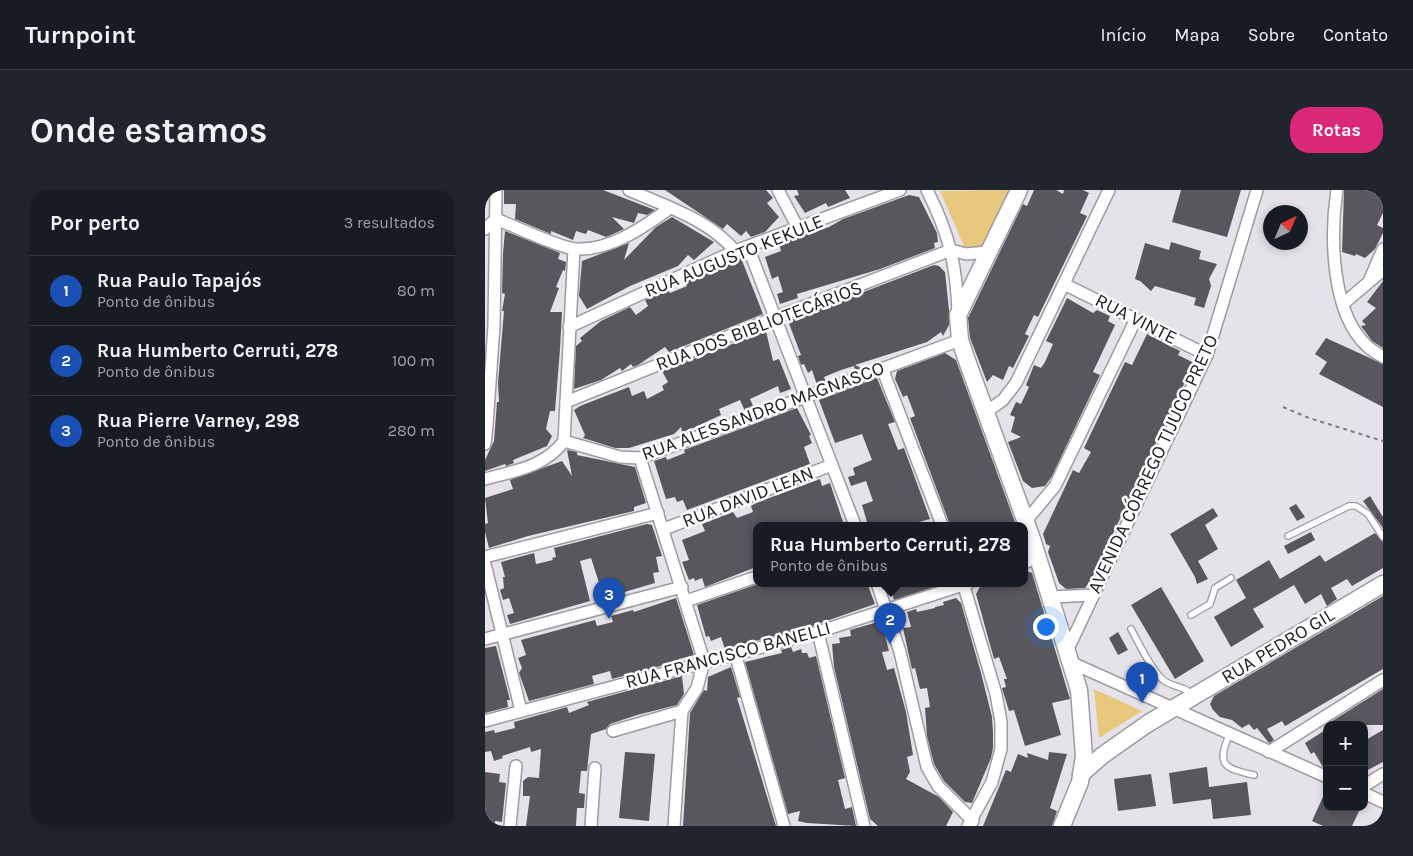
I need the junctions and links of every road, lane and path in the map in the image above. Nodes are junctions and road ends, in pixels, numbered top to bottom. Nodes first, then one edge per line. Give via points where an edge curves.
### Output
1 (496, 190) edge
2 (629, 190) edge
3 (778, 190) edge
4 (900, 190) edge
5 (927, 190) edge
6 (1019, 190) edge
7 (1257, 190) edge
8 (1337, 190) edge
9 (1106, 191) edge
10 (670, 208) junction
11 (496, 219) junction
12 (798, 228) junction
13 (485, 229) edge
14 (748, 247) junction
15 (574, 249) junction
16 (1383, 249) edge
17 (951, 250) junction
18 (735, 251) junction
19 (987, 252) junction
20 (1383, 270) edge
21 (1369, 282) junction
22 (1064, 284) junction
23 (1343, 304) junction
24 (958, 315) junction
25 (774, 318) junction
26 (1135, 318) junction
27 (569, 327) junction
28 (960, 340) junction
29 (1207, 355) junction
30 (1383, 357) edge
31 (882, 368) junction
32 (805, 396) junction
33 (567, 402) junction
34 (1283, 407) dead end
35 (986, 412) junction
36 (486, 426) edge
37 (565, 441) junction
38 (1383, 441) edge
39 (485, 444) edge
40 (640, 458) junction
41 (832, 465) junction
42 (485, 478) edge
43 (658, 513) junction
44 (1026, 521) joint
45 (854, 522) edge
46 (941, 522) edge
47 (664, 529) junction
48 (1288, 536) dead end
49 (1028, 537) edge
50 (1383, 537) edge
51 (485, 557) edge
52 (1031, 560) edge
53 (485, 564) edge
54 (753, 578) edge
55 (1231, 578) dead end
56 (1383, 584) edge
57 (682, 587) junction
58 (878, 587) edge
59 (954, 587) edge
60 (967, 587) edge
61 (1093, 595) junction
62 (1051, 597) junction
63 (686, 601) junction
64 (886, 610) junction
65 (1191, 615) dead end
66 (1131, 629) dead end
67 (818, 632) junction
68 (502, 635) junction
69 (485, 639) edge
70 (735, 653) junction
71 (1070, 656) junction
72 (704, 661) junction
73 (1383, 680) edge
74 (1193, 697) junction
75 (1173, 709) junction
76 (682, 711) junction
77 (521, 712) junction
78 (485, 721) edge
79 (613, 731) dead end
80 (1229, 733) junction
81 (1269, 752) junction
82 (516, 766) dead end
83 (595, 768) dead end
84 (1081, 774) junction
85 (1383, 774) edge
86 (1254, 775) dead end
87 (1323, 775) edge
88 (1368, 783) edge
89 (1368, 795) edge
90 (1383, 802) edge
91 (971, 823) edge
92 (510, 826) edge
93 (591, 826) edge
94 (674, 826) edge
95 (784, 826) edge
96 (864, 826) edge
97 (1062, 826) edge

1 - 11 street
2 - 10 street
3 - 12 street
4 - 12 street, RUA AUGUSTO KEKULE
5 - 17 street via 948,234
6 - 19 street
7 - 29 street, AVENIDA CÓRREGO TIJUCO PRETO
8 - 23 street via 1334,251
9 - 22 street
10 - 15 street via 617,240
10 - 18 street via 719,233
11 - 13 street
11 - 15 street
11 - 36 street
12 - 14 street, RUA AUGUSTO KEKULE
14 - 18 street, RUA AUGUSTO KEKULE
14 - 25 street
15 - 27 street
16 - 21 street
17 - 19 street via 966,254
17 - 24 street
17 - 25 street, RUA DOS BIBLIOTECÁRIOS
18 - 27 street, RUA AUGUSTO KEKULE
19 - 24 street
20 - 21 street
21 - 23 street
22 - 26 street, RUA VINTE
22 - 35 street via 1016,382 1003,400
23 - 30 street via 1351,326 1367,346
24 - 28 street
25 - 32 street
25 - 33 street, RUA DOS BIBLIOTECÁRIOS
26 - 29 street, RUA VINTE
26 - 44 street via 1055,486
27 - 33 street
28 - 31 street, RUA ALESSANDRO MAGNASCO
28 - 35 street
29 - 61 street, AVENIDA CÓRREGO TIJUCO PRETO
31 - 32 street, RUA ALESSANDRO MAGNASCO
31 - 46 street
32 - 40 street, RUA ALESSANDRO MAGNASCO
32 - 41 street
33 - 37 street
34 - 38 path
35 - 44 street
36 - 39 street
37 - 40 street, RUA ALESSANDRO MAGNASCO via 620,457
37 - 42 street via 545,460
40 - 43 street
41 - 45 street
41 - 47 street, RUA DAVID LEAN
43 - 47 street
43 - 51 street
47 - 57 street
48 - 50 lane via 1349,506 1356,506 1368,514
49 - 52 street
52 - 62 street
53 - 68 street
54 - 63 street
55 - 65 lane via 1215,588 1210,604
56 - 74 street, RUA PEDRO GIL
57 - 63 street
57 - 68 street
58 - 64 street
59 - 64 street, RUA FRANCISCO BANELLI
60 - 91 street via 997,694 1001,722 1001,749 994,774
61 - 62 street
61 - 71 street, AVENIDA CÓRREGO TIJUCO PRETO
62 - 71 street
63 - 72 street
64 - 67 street, RUA FRANCISCO BANELLI
64 - 91 street via 911,694 927,767 937,786
66 - 74 lane via 1163,680 1188,690
67 - 70 street, RUA FRANCISCO BANELLI
67 - 96 street
68 - 69 street
68 - 77 street
70 - 72 street, RUA FRANCISCO BANELLI
70 - 95 street
71 - 75 street
71 - 84 street via 1079,690 1083,726
72 - 76 street via 697,688
72 - 77 street, RUA FRANCISCO BANELLI
73 - 81 street
74 - 75 street, RUA PEDRO GIL
75 - 80 street
75 - 84 street, RUA PEDRO GIL via 1123,740
76 - 79 street
76 - 94 street
77 - 78 street, RUA FRANCISCO BANELLI
80 - 81 street
80 - 86 lane via 1223,749 1223,762 1228,769
81 - 87 street
82 - 92 street
83 - 93 street
84 - 97 street
85 - 88 street
89 - 90 street

